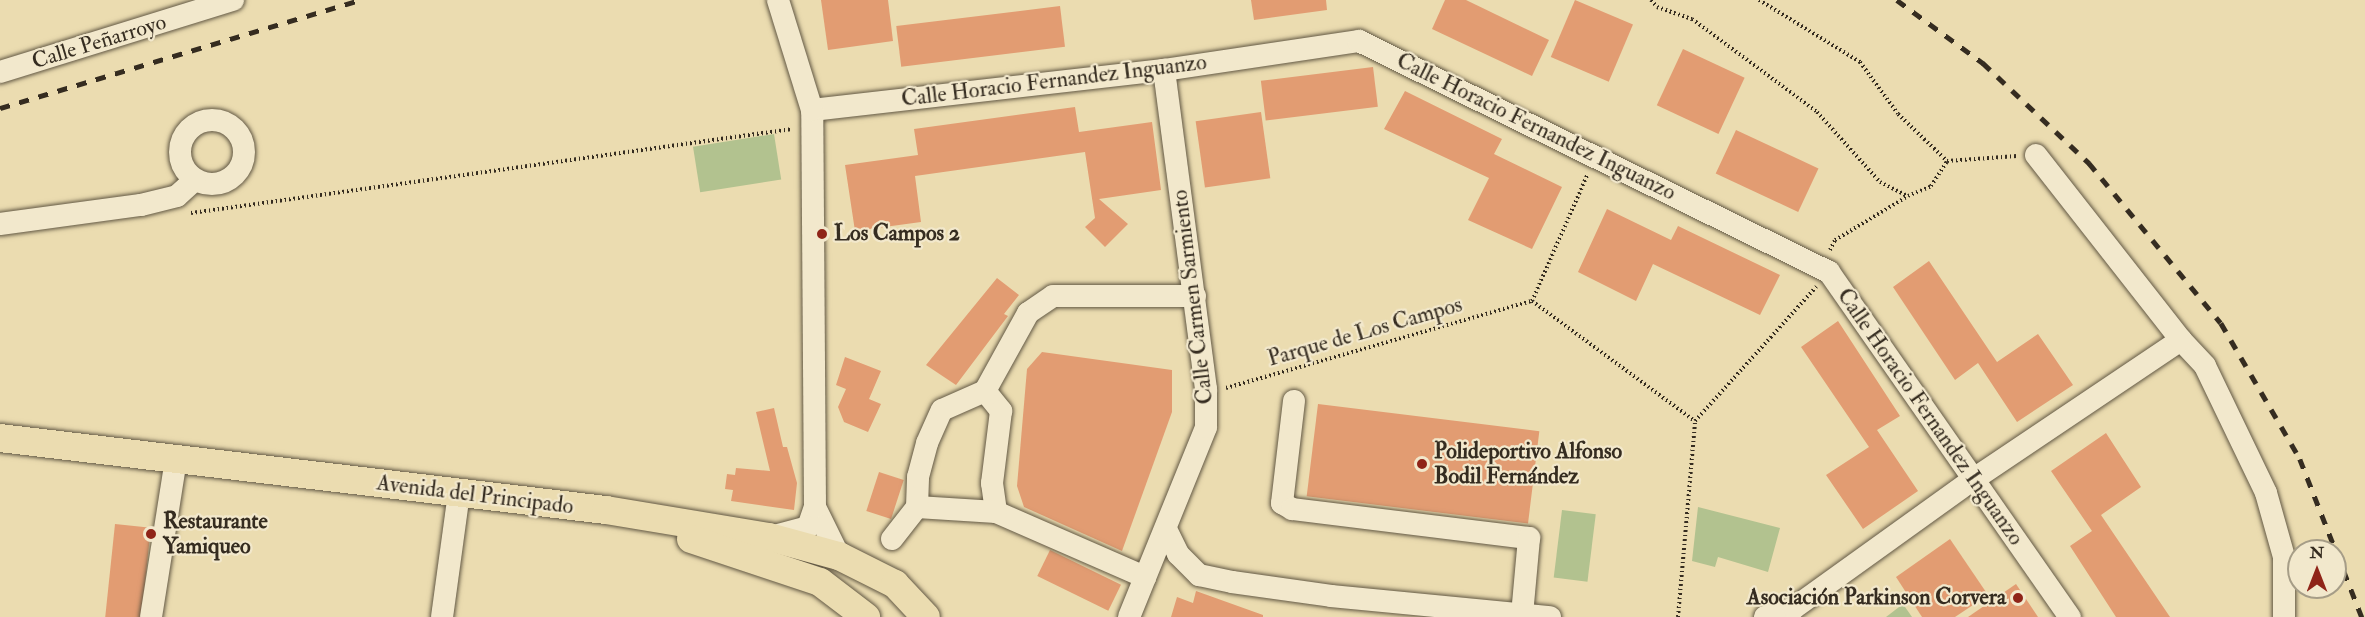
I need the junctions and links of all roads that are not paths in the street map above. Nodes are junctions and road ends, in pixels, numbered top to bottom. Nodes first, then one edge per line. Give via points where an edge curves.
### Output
1 (233, 0) edge
2 (778, 0) edge
3 (1164, 70) junction
4 (0, 72) edge
5 (812, 118) junction
6 (2036, 155) road end
7 (195, 180) dead end
8 (0, 224) edge
9 (1195, 296) junction
10 (2181, 340) junction
11 (985, 391) junction
12 (1294, 401) dead end
13 (0, 438) edge
14 (176, 459) junction
15 (1971, 480) junction
16 (459, 493) junction
17 (814, 507) junction
18 (917, 507) junction
19 (606, 510) junction
20 (996, 512) junction
21 (1166, 529) junction
22 (769, 537) junction
23 (892, 539) dead end
24 (839, 556) junction
25 (1145, 577) junction
26 (921, 611) edge
27 (1522, 615) junction
28 (151, 617) edge
29 (442, 617) edge
30 (868, 617) edge
31 (878, 617) edge
32 (1129, 617) edge
33 (1550, 617) edge
34 (1766, 617) edge
35 (2070, 617) edge
36 (2284, 617) edge

1 - 4 street, Calle Peñarroyo
2 - 5 street
3 - 5 street, Calle Horacio Fernandez Inguanzo
3 - 9 street, Calle Carmen Sarmiento
3 - 15 street, Calle Horacio Fernandez Inguanzo via 1359,41 1825,269
5 - 17 street
6 - 10 street
7 - 8 street via 177,196 141,205
9 - 11 street via 1053,296 1028,313
9 - 21 street, Calle Carmen Sarmiento via 1206,389 1206,427
10 - 15 street
10 - 36 street via 2205,366 2266,493 2284,557
11 - 18 street via 942,410 918,477
11 - 20 street via 1001,411 992,483
12 - 27 street via 1282,503 1292,508 1529,538
13 - 14 main road, Avenida del Principado
14 - 16 main road, Avenida del Principado
14 - 28 street
15 - 34 street via 1794,608
15 - 35 street, Calle Horacio Fernandez Inguanzo
16 - 19 main road, Avenida del Principado
16 - 29 street
17 - 22 street via 808,526
17 - 24 street
18 - 20 street
18 - 23 street
19 - 22 main road, Avenida del Principado
19 - 30 main road via 820,582
20 - 25 street
21 - 25 street, Calle Carmen Sarmiento
21 - 27 street via 1178,554 1199,575 1331,596
22 - 24 main road, Avenida del Principado
24 - 26 main road, Avenida del Principado via 895,584
24 - 30 main road
25 - 32 street, Calle Carmen Sarmiento
26 - 31 main road via 895,599 883,605
27 - 33 street

